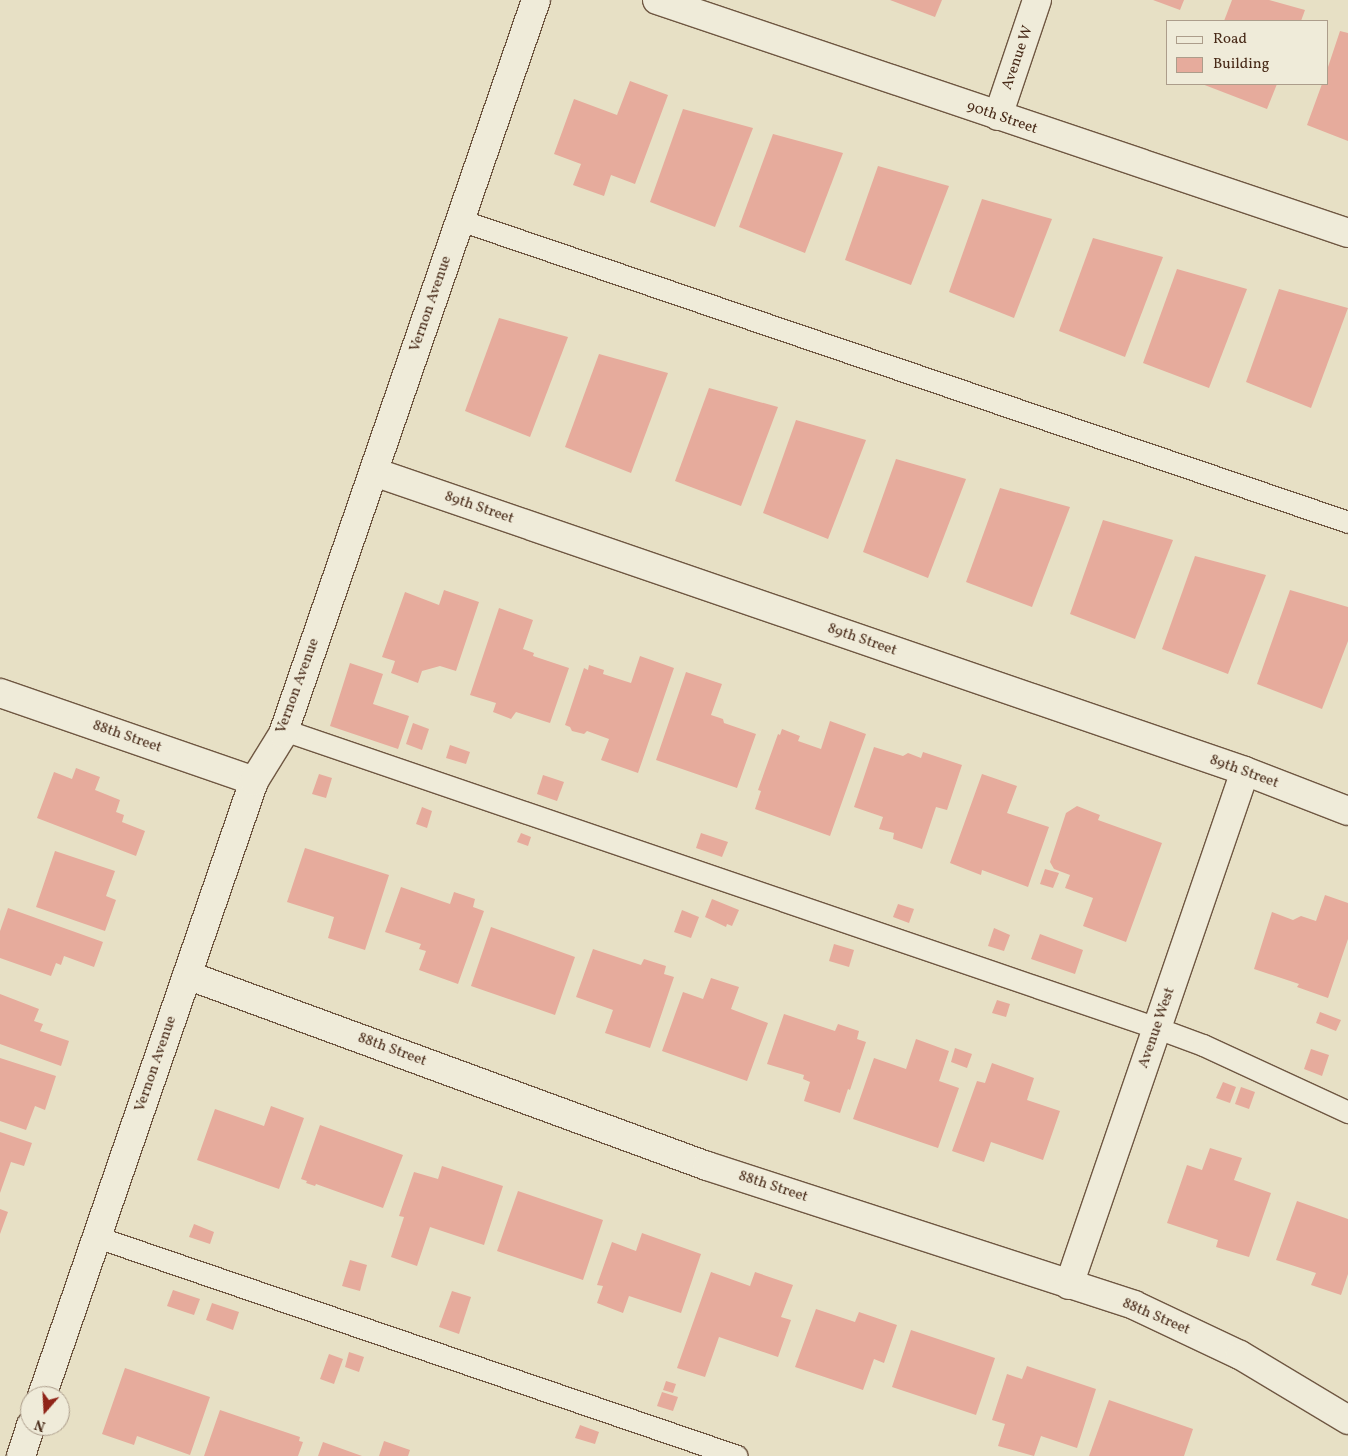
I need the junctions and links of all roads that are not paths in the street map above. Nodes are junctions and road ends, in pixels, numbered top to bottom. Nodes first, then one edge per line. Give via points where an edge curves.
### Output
1 (536, 0) edge
2 (657, 0) edge
3 (1038, 0) edge
4 (998, 116) junction
5 (460, 220) junction
6 (1348, 233) edge
7 (374, 472) junction
8 (1348, 522) edge
9 (0, 693) edge
10 (284, 730) junction
11 (1245, 772) junction
12 (254, 781) junction
13 (1348, 811) edge
14 (187, 975) junction
15 (1157, 1028) junction
16 (1348, 1112) edge
17 (97, 1237) junction
18 (1069, 1285) junction
19 (45, 1386) edge
20 (1348, 1420) edge
21 (28, 1436) edge
22 (21, 1456) edge
23 (738, 1456) edge

1 - 5 street, Vernon Avenue
2 - 4 street, 90th Street
3 - 4 street, Avenue W
4 - 6 street, 90th Street
5 - 7 street, Vernon Avenue
5 - 8 lane
7 - 10 street, Vernon Avenue
7 - 11 street, 89th Street
9 - 12 street, 88th Street
10 - 12 street, Vernon Avenue
10 - 15 lane
11 - 13 street, 89th Street
11 - 15 street, Avenue West
12 - 14 street, Vernon Avenue
14 - 17 street, Vernon Avenue
14 - 18 street, 88th Street via 707,1166
15 - 16 lane via 1203,1045
15 - 18 street, Avenue West
17 - 19 street, Vernon Avenue
17 - 23 lane
18 - 20 street, 88th Street via 1134,1305 1240,1354
21 - 22 street

